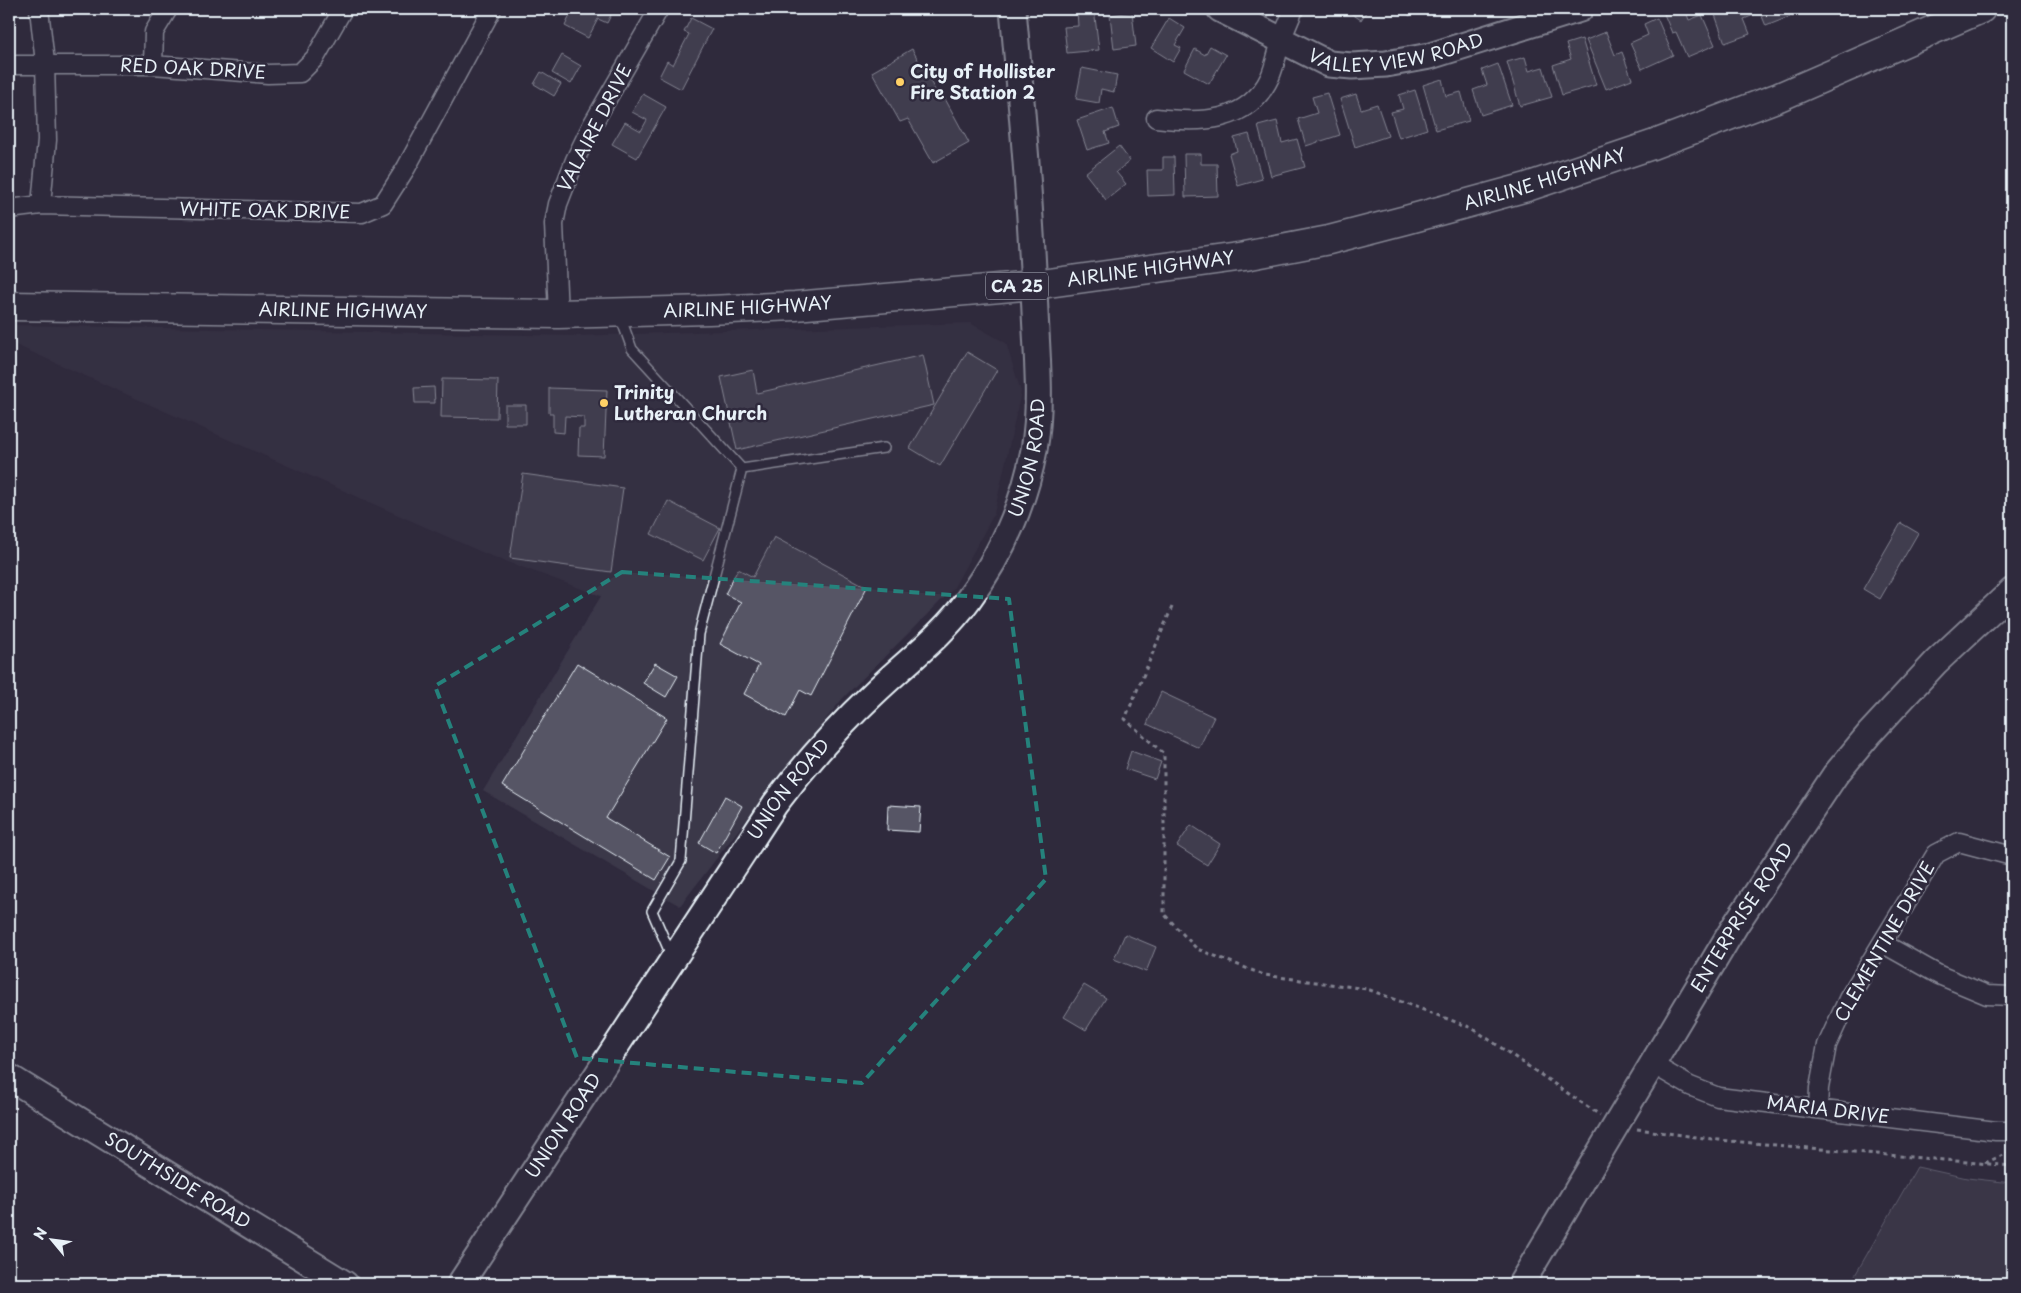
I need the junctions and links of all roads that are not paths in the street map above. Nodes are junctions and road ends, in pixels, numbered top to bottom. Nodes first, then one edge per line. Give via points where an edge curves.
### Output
1 (40, 9) edge
2 (168, 9) edge
3 (342, 9) edge
4 (492, 9) edge
5 (659, 9) edge
6 (1013, 9) edge
7 (1220, 9) edge
8 (1294, 9) edge
9 (1580, 9) edge
10 (1981, 9) edge
11 (1282, 39) junction
12 (45, 63) junction
13 (153, 64) junction
14 (9, 65) edge
15 (1156, 118) dead end
16 (41, 205) junction
17 (9, 209) edge
18 (1034, 284) junction
19 (9, 306) edge
20 (618, 312) junction
21 (558, 314) junction
22 (884, 448) dead end
23 (742, 469) junction
24 (2012, 590) edge
25 (2012, 856) edge
26 (1882, 944) junction
27 (673, 961) junction
28 (2012, 996) edge
29 (1652, 1064) junction
30 (9, 1077) edge
31 (1818, 1109) junction
32 (2012, 1131) edge
33 (345, 1284) edge
34 (460, 1284) edge
35 (1521, 1284) edge

1 - 12 street
2 - 13 street via 154,32
3 - 13 street, RED OAK DRIVE via 316,58 300,73 268,74
4 - 16 street, WHITE OAK DRIVE via 406,168 383,204 362,214
5 - 21 street, VALAIRE DRIVE via 592,126 558,204 554,224
6 - 18 street, UNION ROAD
7 - 11 street, VALLEY VIEW ROAD
8 - 11 street
9 - 11 street, VALLEY VIEW ROAD via 1430,56 1386,64 1329,64
10 - 18 main road, AIRLINE HIGHWAY / CA 25 via 1779,97 1527,187 1320,242 1245,256
11 - 15 street via 1265,88 1240,110 1207,121
12 - 13 street, RED OAK DRIVE
12 - 14 street, RED OAK DRIVE
12 - 16 street via 47,140
16 - 17 street, WHITE OAK DRIVE
18 - 20 main road, AIRLINE HIGHWAY / CA 25 via 795,306
18 - 27 street, UNION ROAD via 1038,400 1034,450 1022,500 995,559 967,602 948,624 805,764 753,836
19 - 21 main road, AIRLINE HIGHWAY / CA 25
20 - 21 main road, AIRLINE HIGHWAY / CA 25
20 - 23 lane via 632,349
22 - 23 lane
23 - 27 lane via 699,634 681,861 652,911
24 - 29 street, ENTERPRISE ROAD via 1936,662 1835,775 1742,916
25 - 26 street, CLEMENTINE DRIVE via 1959,842 1936,854
26 - 28 street via 1939,975 1987,995
26 - 31 street, CLEMENTINE DRIVE via 1848,999 1827,1045
27 - 34 street, UNION ROAD
29 - 31 street, MARIA DRIVE via 1690,1086 1718,1097
29 - 35 street, ENTERPRISE ROAD
30 - 33 street, SOUTHSIDE ROAD
31 - 32 street, MARIA DRIVE

